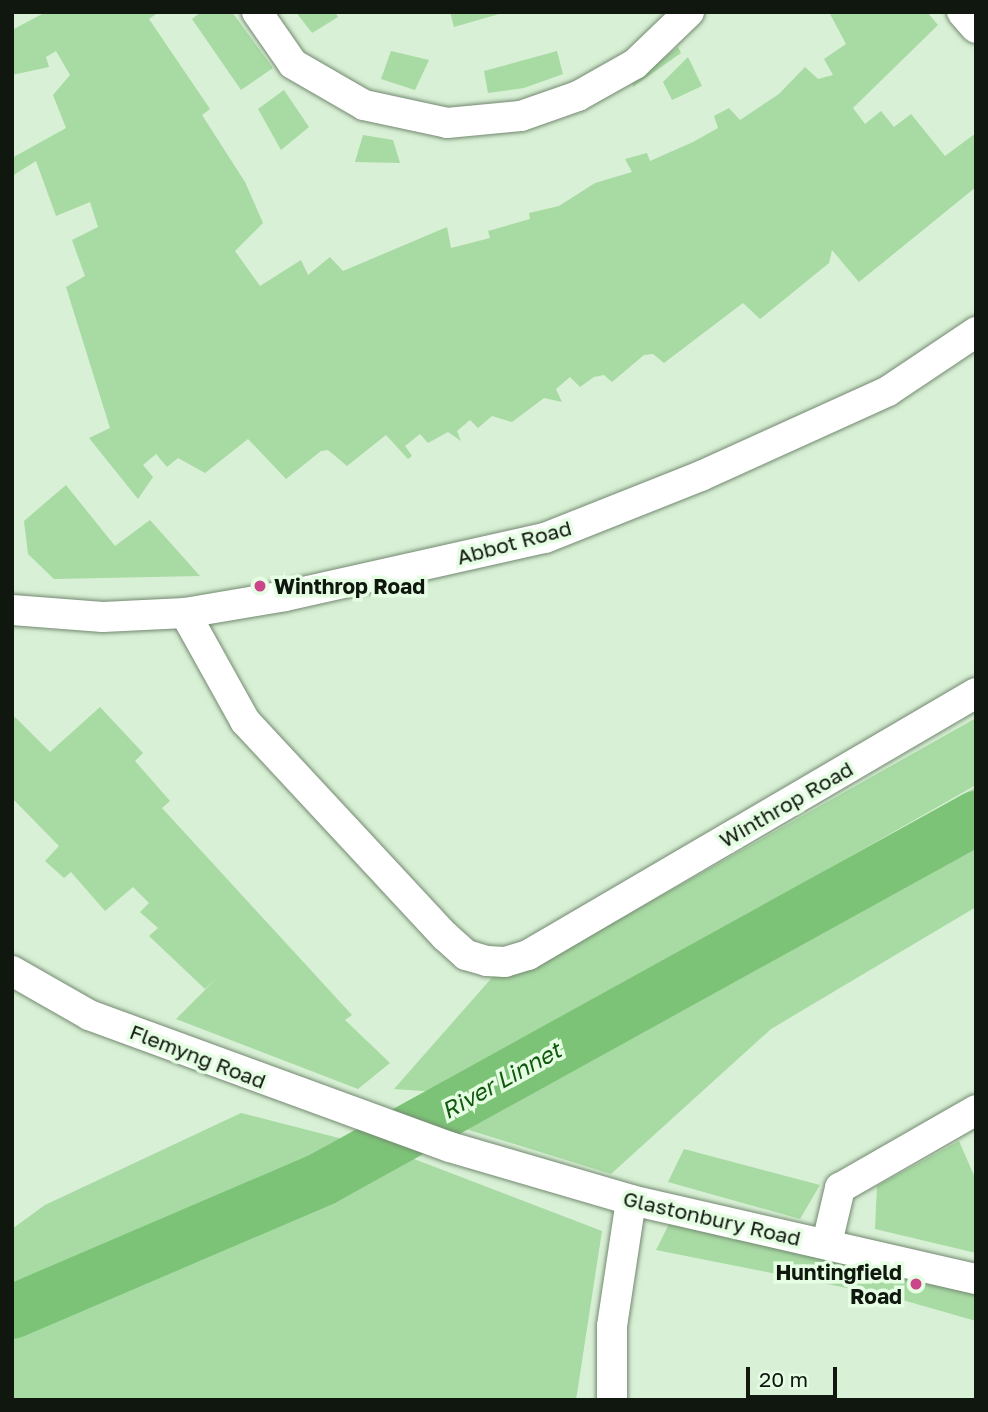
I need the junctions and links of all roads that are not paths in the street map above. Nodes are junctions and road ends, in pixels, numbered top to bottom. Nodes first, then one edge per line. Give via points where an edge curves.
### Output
1 (257, 12) edge
2 (689, 12) edge
3 (962, 12) edge
4 (976, 28) edge
5 (976, 332) edge
6 (12, 610) edge
7 (185, 613) junction
8 (976, 693) edge
9 (12, 971) edge
10 (976, 1110) edge
11 (450, 1147) joint
12 (631, 1200) junction
13 (827, 1244) junction
14 (976, 1279) edge
15 (612, 1400) edge

1 - 2 street via 293,64 352,99 447,123 521,116 578,96 635,64
3 - 4 street
5 - 7 street, Abbot Road via 888,391 701,476 545,538 285,596
6 - 7 street, Abbot Road via 103,617
7 - 8 street, Winthrop Road via 245,721 445,936 466,955 487,961 505,962 528,955
9 - 11 street, Flemyng Road via 89,1015
10 - 13 street via 840,1188
11 - 12 street, Glastonbury Road
12 - 13 street, Glastonbury Road
12 - 15 street via 612,1326
13 - 14 street, Glastonbury Road

